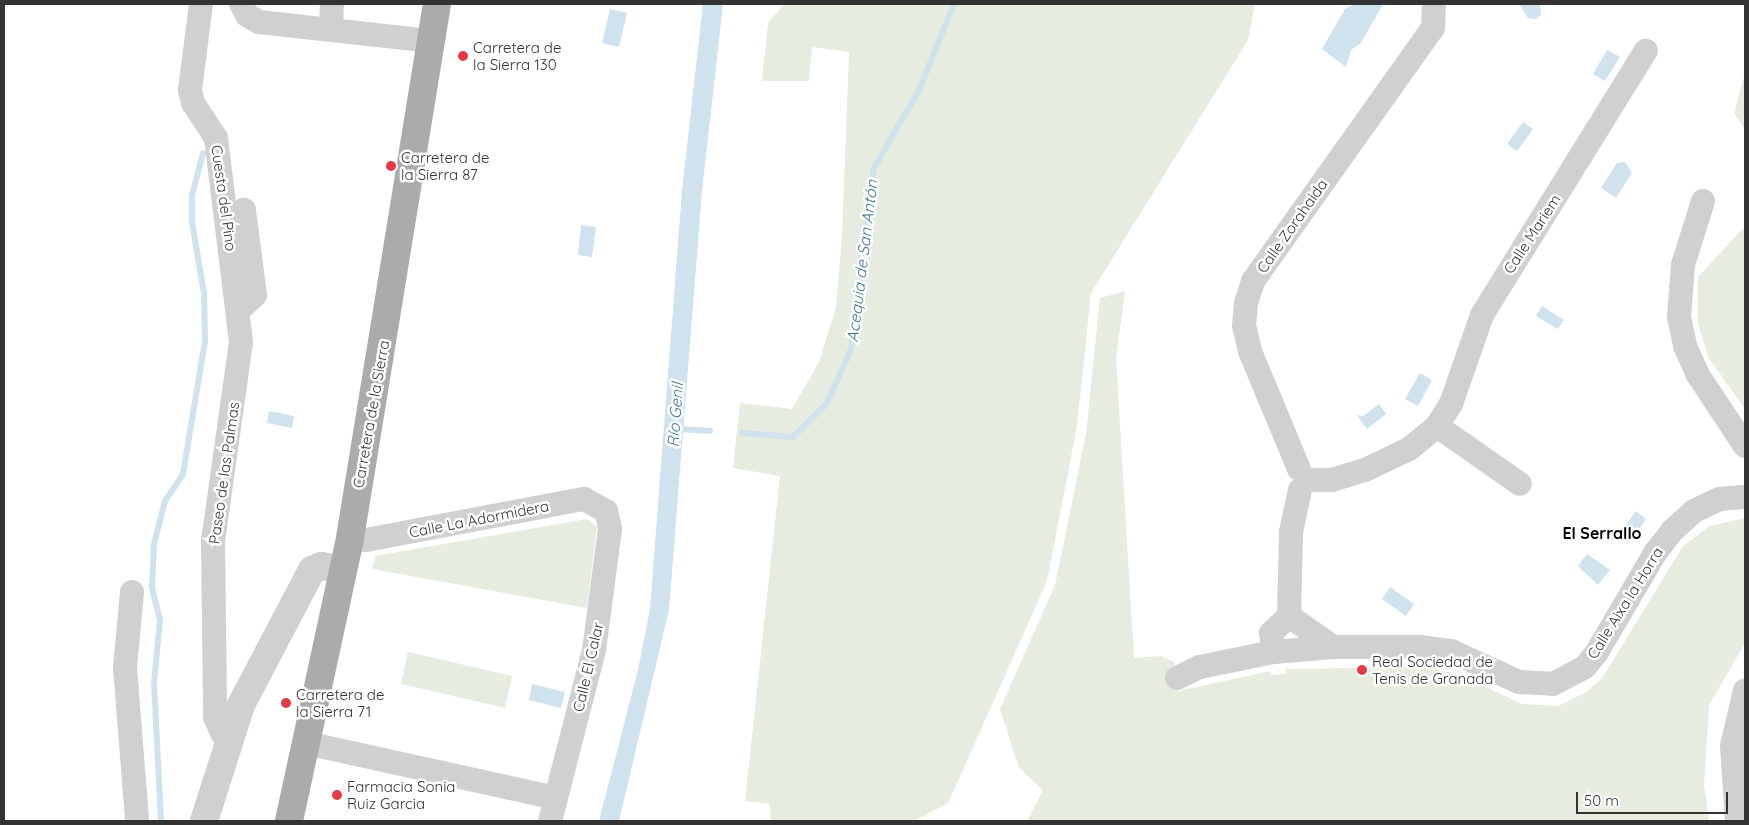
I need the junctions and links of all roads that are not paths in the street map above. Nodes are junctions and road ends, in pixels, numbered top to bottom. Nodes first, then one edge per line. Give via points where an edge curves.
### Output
1 (201, 4) edge
2 (241, 4) edge
3 (332, 4) edge
4 (437, 4) edge
5 (1434, 4) edge
6 (331, 29) junction
7 (432, 41) junction
8 (1646, 51) dead end
9 (1703, 201) dead end
10 (244, 210) dead end
11 (239, 310) junction
12 (1437, 426) junction
13 (1745, 446) edge
14 (1303, 480) junction
15 (1520, 484) dead end
16 (1745, 497) edge
17 (606, 511) joint
18 (350, 538) junction
19 (343, 570) junction
20 (132, 592) dead end
21 (1289, 616) junction
22 (1333, 647) junction
23 (1274, 652) junction
24 (1178, 678) dead end
25 (1745, 690) edge
26 (229, 738) junction
27 (306, 743) junction
28 (556, 798) junction
29 (137, 821) edge
30 (204, 821) edge
31 (289, 821) edge
32 (550, 821) edge
33 (1737, 821) edge

1 - 11 street, Cuesta del Pino via 190,90 193,103 216,138
2 - 6 street via 247,15 260,22
3 - 6 street
4 - 7 main road, Carretera de la Sierra
5 - 14 street, Calle Zorahaida via 1433,28 1253,281 1246,304 1244,326 1250,352
6 - 7 street
7 - 18 main road, Carretera de la Sierra
8 - 12 street, Calle Mariem via 1482,315 1451,404
9 - 13 street via 1683,265 1679,317 1685,346 1698,375
10 - 11 street via 255,295
11 - 26 street, Paseo de las Palmas via 237,385 213,541 215,716 222,733
12 - 14 street, Calle Mariem via 1409,449 1365,470 1332,480
12 - 15 street
14 - 21 street via 1291,532
16 - 22 street, Calle Aixa la Horra via 1720,499 1694,511 1673,530 1650,560 1597,652 1570,678 1537,685 1519,682 1451,651
17 - 18 street, Calle La Adormidera via 584,500 366,540
17 - 28 street, Calle El Calar via 610,529 595,640
18 - 19 main road, Carretera de la Sierra
19 - 26 street via 321,566 312,570 241,705
19 - 27 main road, Carretera de la Sierra
20 - 29 street via 125,667
21 - 22 street
21 - 23 street via 1271,633
22 - 23 street, Calle Aixa la Horra
23 - 24 street, Calle Aixa la Horra via 1200,667
25 - 33 street via 1732,746
26 - 30 street
27 - 28 street
27 - 31 main road, Carretera de la Sierra
28 - 32 street, Calle El Calar

